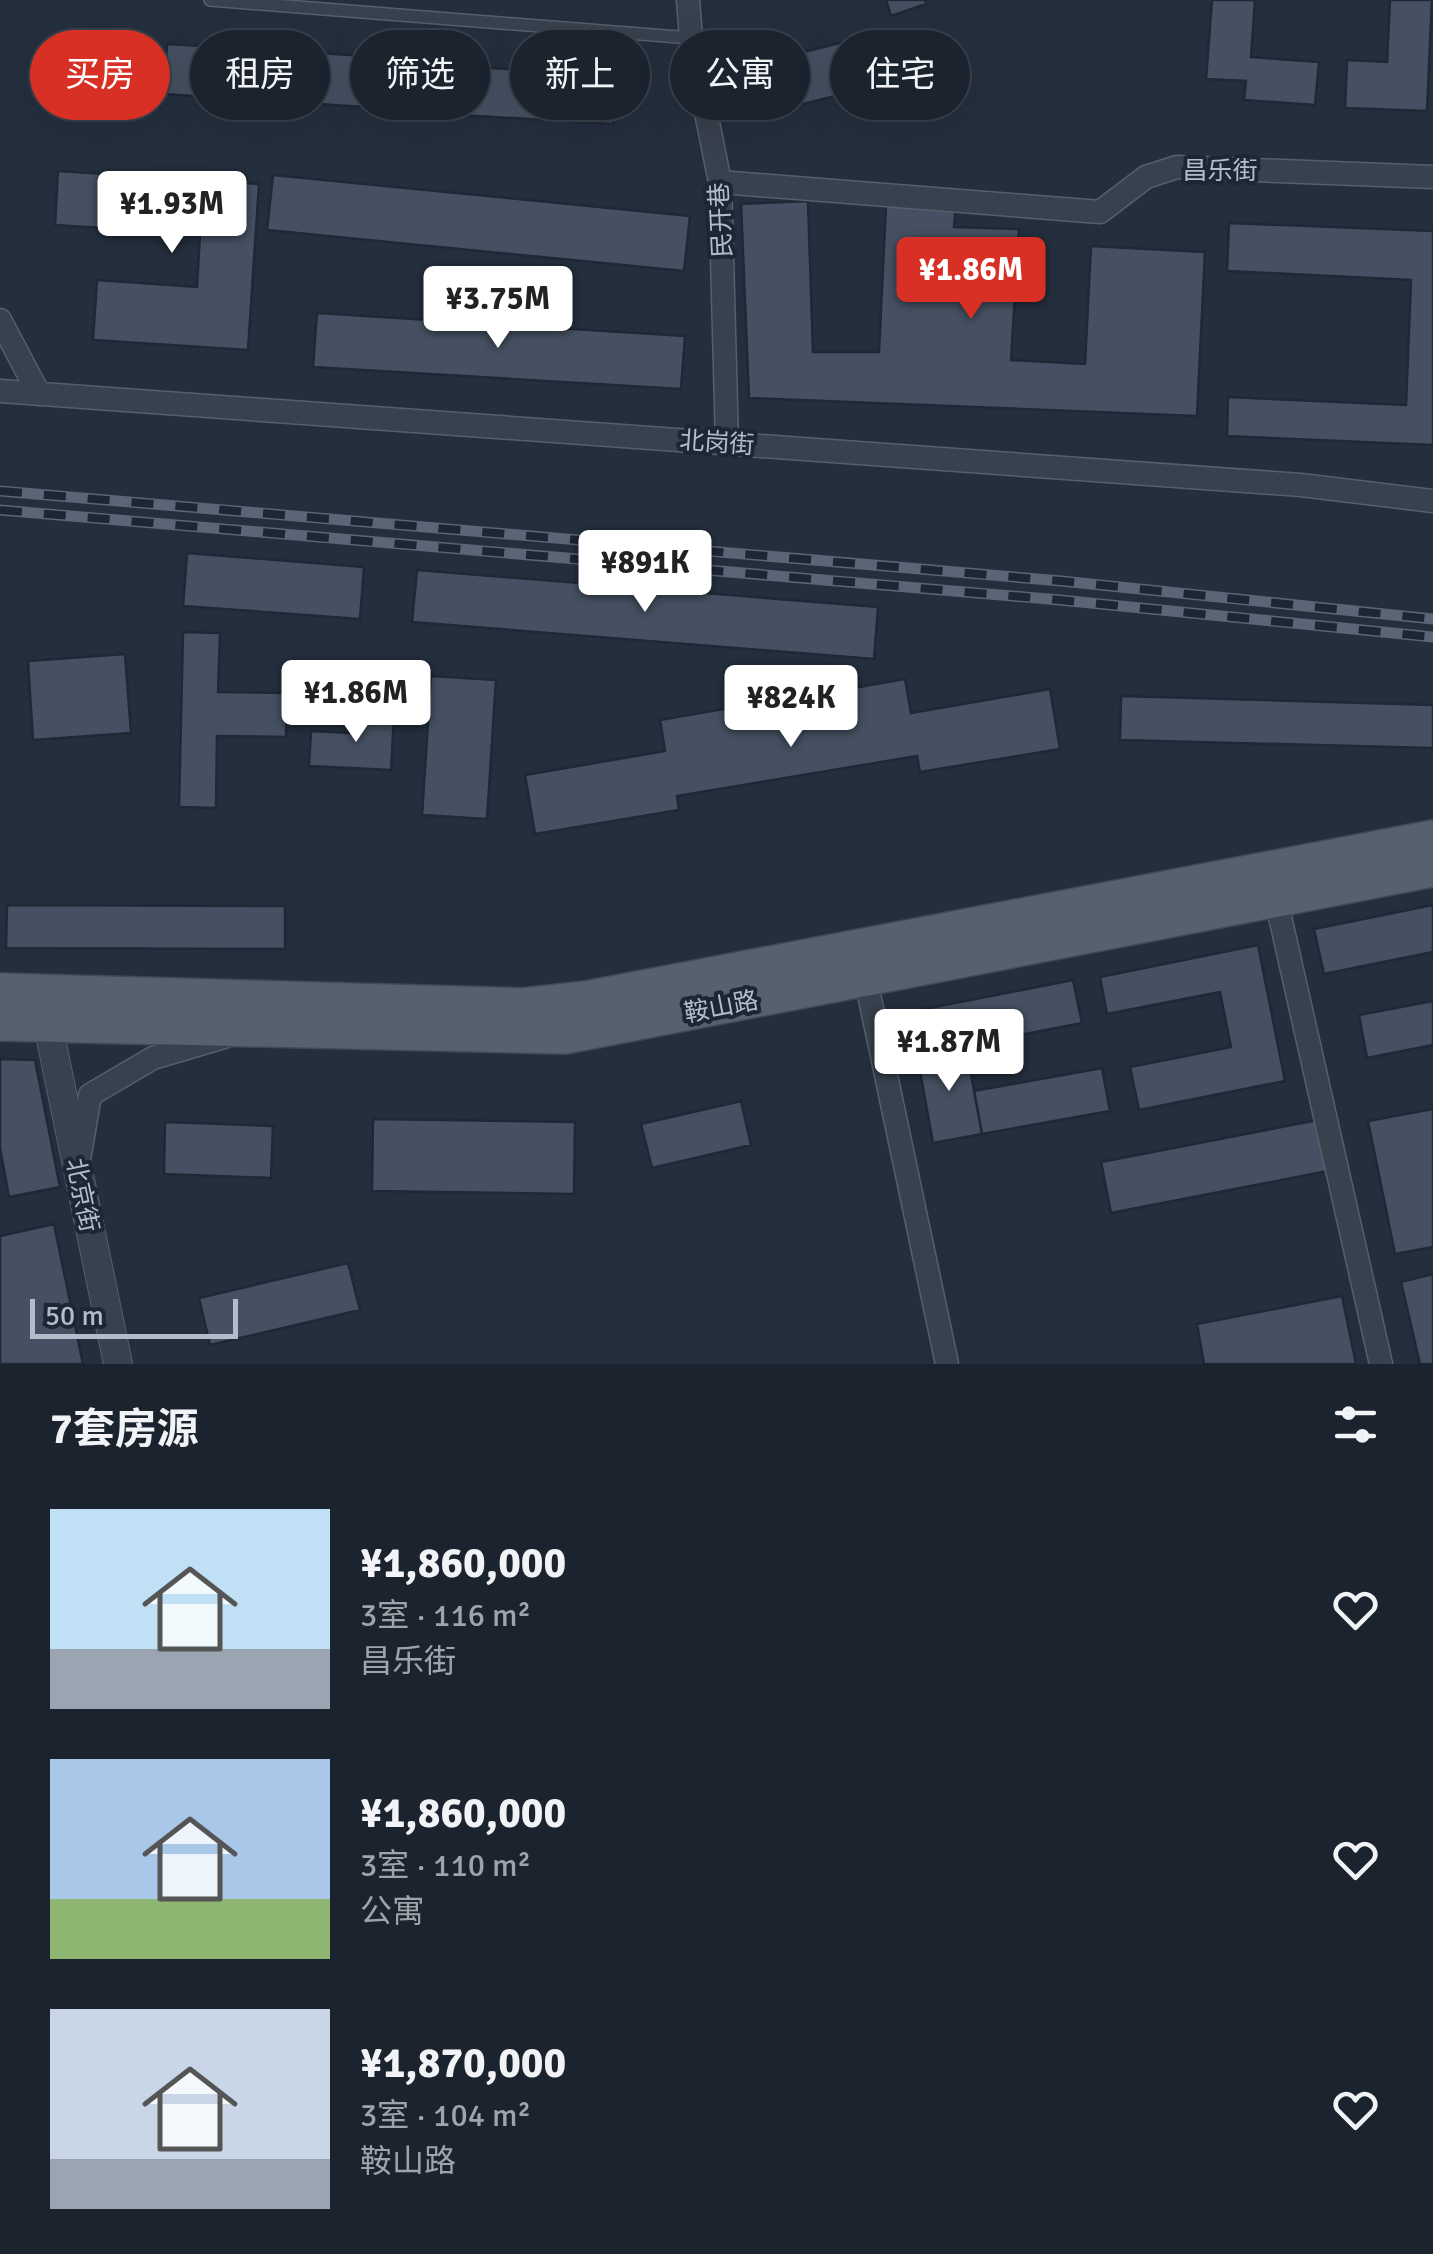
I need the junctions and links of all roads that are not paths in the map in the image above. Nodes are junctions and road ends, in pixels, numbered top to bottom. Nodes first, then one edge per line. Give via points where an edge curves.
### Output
1 (210, 0) edge
2 (688, 0) edge
3 (690, 30) edge
4 (670, 36) edge
5 (708, 120) edge
6 (1433, 177) edge
7 (720, 182) junction
8 (0, 320) edge
9 (0, 391) edge
10 (39, 394) junction
11 (728, 443) junction
12 (1433, 501) edge
13 (1433, 838) edge
14 (1433, 869) edge
15 (1276, 899) junction
16 (862, 963) junction
17 (0, 991) edge
18 (0, 1024) edge
19 (48, 1025) junction
20 (249, 1030) junction
21 (77, 1168) junction
22 (118, 1364) edge
23 (947, 1364) edge
24 (1381, 1364) edge

1 - 4 lane
2 - 3 street, 民开巷
5 - 7 street, 民开巷
6 - 7 street, 昌乐街 via 1178,167 1146,177 1100,212
7 - 11 street, 民开巷
8 - 10 street
9 - 10 street, 北岗街
10 - 11 street, 北岗街
11 - 12 street, 北岗街 via 1302,484
13 - 16 main road, 鞍山路
14 - 15 main road, 鞍山路
15 - 16 main road, 鞍山路
15 - 24 street
16 - 17 main road, 鞍山路 via 523,1006
16 - 20 main road, 鞍山路 via 565,1036
16 - 23 street
18 - 19 main road, 鞍山路
19 - 20 main road, 鞍山路
19 - 21 street, 北京街
20 - 21 street via 153,1058 90,1095
21 - 22 street, 北京街

